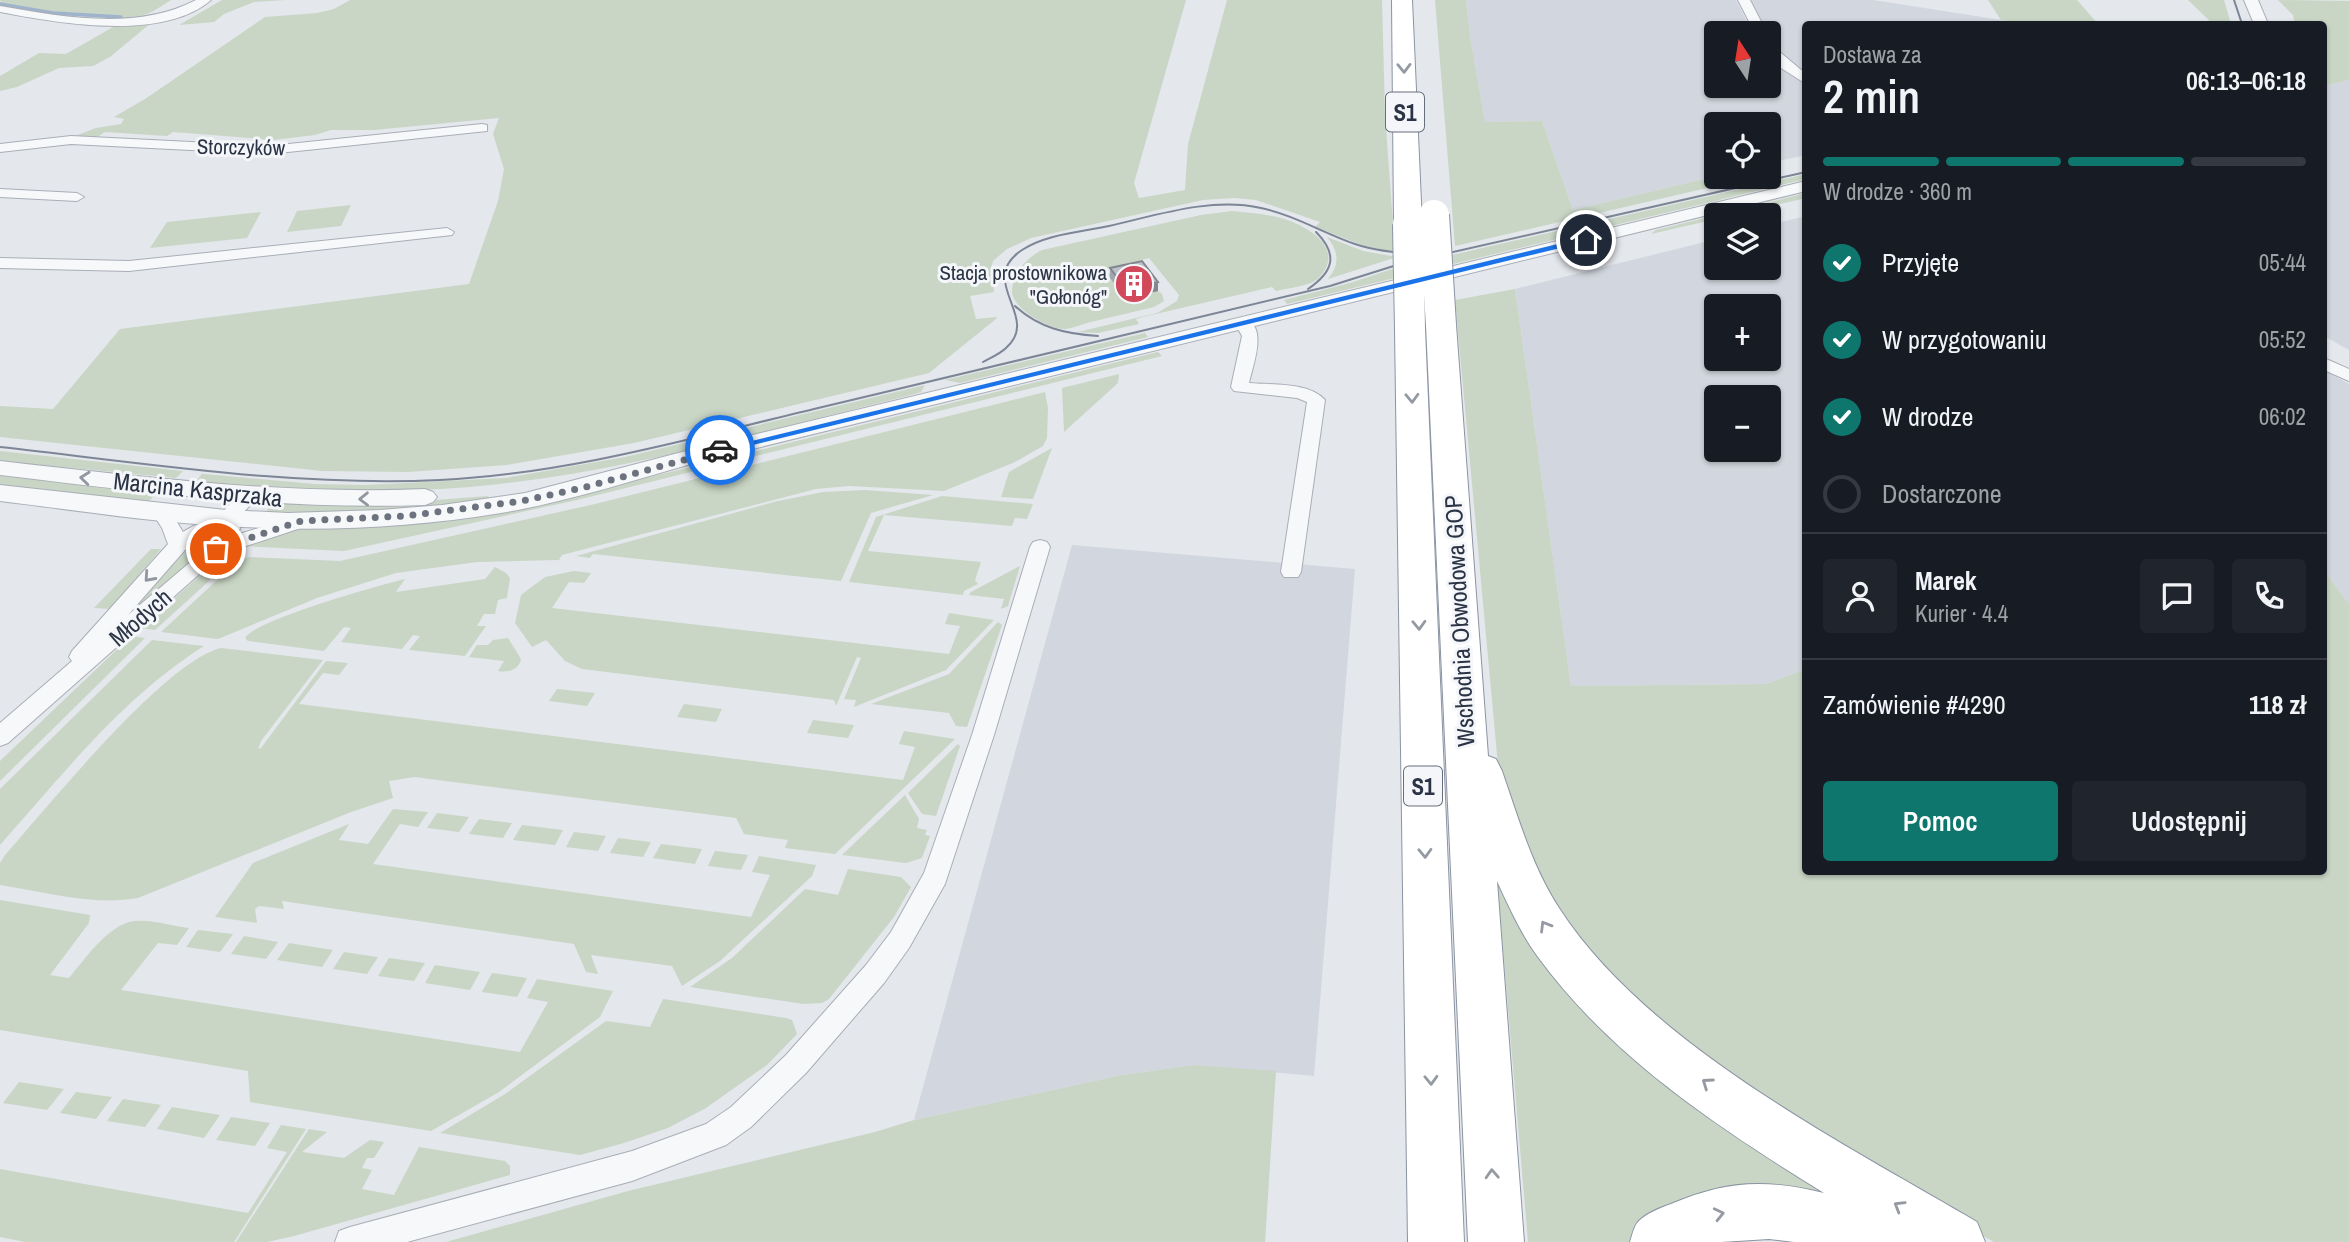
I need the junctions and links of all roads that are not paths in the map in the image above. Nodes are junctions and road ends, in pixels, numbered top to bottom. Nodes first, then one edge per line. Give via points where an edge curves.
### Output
1 (205, 0) edge
2 (1402, 0) edge
3 (1423, 0) edge
4 (1744, 0) edge
5 (2251, 0) edge
6 (0, 9) edge
7 (1755, 21) edge
8 (2260, 21) edge
9 (1782, 62) edge
10 (1427, 67) dead end
11 (1802, 77) edge
12 (482, 128) dead end
13 (0, 148) edge
14 (1802, 187) edge
15 (0, 193) edge
16 (77, 197) dead end
17 (1434, 201) dead end
18 (447, 232) dead end
19 (0, 263) edge
20 (1243, 323) junction
21 (1426, 327) junction
22 (2327, 365) edge
23 (2349, 376) edge
24 (686, 458) junction
25 (0, 468) edge
26 (0, 494) edge
27 (250, 495) junction
28 (161, 512) junction
29 (227, 518) junction
30 (301, 521) junction
31 (178, 545) junction
32 (1040, 547) dead end
33 (216, 549) junction
34 (1292, 572) dead end
35 (61, 681) junction
36 (1465, 722) junction
37 (0, 737) edge
38 (350, 1242) edge
39 (1436, 1242) edge
40 (1496, 1242) edge
41 (1658, 1242) edge
42 (1884, 1242) edge
43 (1957, 1242) edge

1 - 6 street via 173,15 137,21
2 -> 21 highway, Wschodnia Obwodowa GOP / S1, bridge via 1408,224
3 - 10 highway, S1
4 - 7 street
5 - 8 street
9 - 11 street
12 - 13 street, Storczyków via 269,150 71,140
14 - 20 street, Marcina Kasprzaka
15 - 16 street
17 - 21 highway, Wschodnia Obwodowa GOP / S1, bridge
18 - 19 street via 129,267
20 - 24 street, Marcina Kasprzaka
20 - 34 street via 1250,336 1240,387 1301,393 1316,400
21 - 36 highway, Wschodnia Obwodowa GOP / S1
21 -> 39 highway, Wschodnia Obwodowa GOP / S1
22 - 23 street
24 -> 27 street, Marcina Kasprzaka via 457,495 332,500
24 - 30 street, Marcina Kasprzaka via 511,503 406,516
27 -> 25 street, Marcina Kasprzaka
26 - 28 street, Marcina Kasprzaka
27 - 29 street, Młodych
28 - 29 street, Marcina Kasprzaka
28 - 31 street
29 - 30 street, Marcina Kasprzaka
29 - 31 street, Młodych
29 - 33 street, Młodych via 230,528
30 - 33 street, Młodych
31 -> 35 street, Młodych
32 - 38 street via 936,876 875,974 796,1064 741,1116 716,1135 691,1145 632,1166
33 - 35 street, Młodych via 116,640
35 - 37 street, Młodych
40 -> 36 highway, Wschodnia Obwodowa GOP / S1
43 -> 36 highway via 1747,1111 1682,1066 1605,1001 1554,941 1531,904
41 -> 42 highway via 1701,1218 1754,1210 1831,1222

